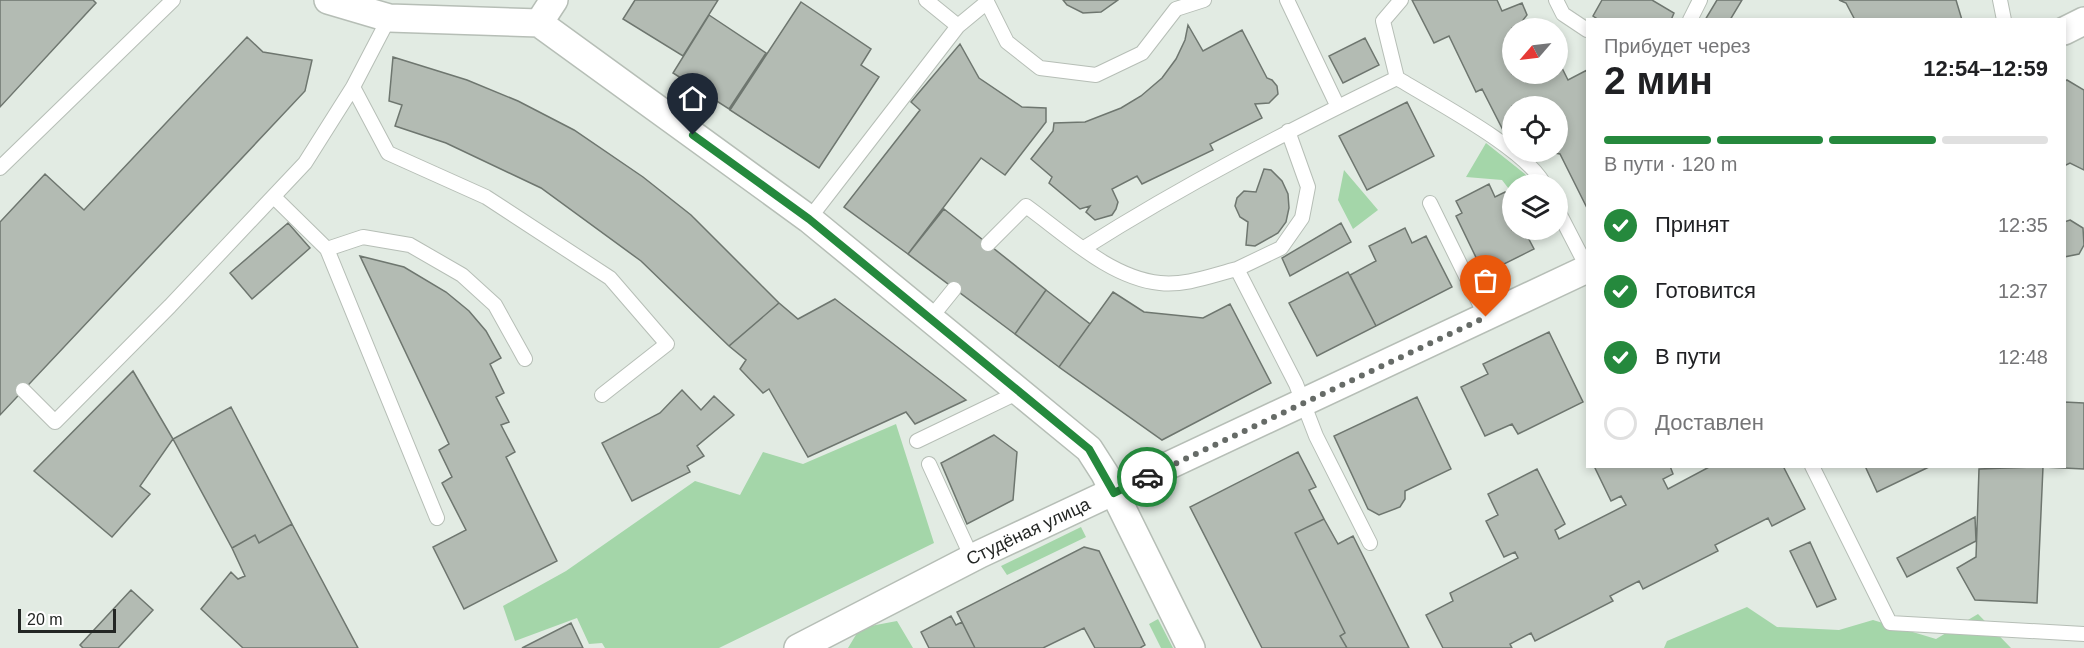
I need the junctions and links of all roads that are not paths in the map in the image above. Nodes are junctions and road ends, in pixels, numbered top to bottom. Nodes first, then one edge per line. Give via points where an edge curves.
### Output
1 (173, 0) edge
2 (328, 0) edge
3 (554, 0) edge
4 (926, 0) edge
5 (1204, 0) edge
6 (1287, 0) edge
7 (1401, 0) edge
8 (1556, 0) edge
9 (1700, 0) edge
10 (2000, 0) edge
11 (987, 1) edge
12 (1175, 4) edge
13 (389, 18) junction
14 (1691, 18) edge
15 (2004, 18) edge
16 (2084, 21) edge
17 (539, 23) junction
18 (958, 27) junction
19 (1586, 29) edge
20 (2066, 30) edge
21 (1397, 78) junction
22 (353, 87) junction
23 (1338, 107) junction
24 (1288, 131) junction
25 (0, 168) edge
26 (1539, 174) edge
27 (274, 197) junction
28 (1430, 203) dead end
29 (809, 219) junction
30 (1568, 231) edge
31 (988, 244) dead end
32 (1084, 248) junction
33 (327, 249) junction
34 (1586, 266) edge
35 (1586, 268) edge
36 (1237, 269) junction
37 (954, 289) dead end
38 (1486, 317) junction
39 (929, 320) junction
40 (525, 358) dead end
41 (23, 390) dead end
42 (1019, 392) junction
43 (602, 395) dead end
44 (1302, 405) junction
45 (917, 441) dead end
46 (929, 464) dead end
47 (1813, 468) edge
48 (1114, 493) junction
49 (437, 518) dead end
50 (1370, 543) dead end
51 (972, 558) junction
52 (2084, 634) edge
53 (798, 648) edge
54 (1191, 648) edge

1 - 25 lane
2 - 13 street
3 - 17 street
4 - 18 lane
5 - 12 lane
6 - 23 lane
7 - 21 lane via 1383,21
8 - 19 lane via 1563,14
9 - 14 lane
10 - 15 lane
11 - 12 lane via 1007,42 1040,68 1096,75 1142,53
11 - 18 lane
13 - 17 street
13 - 22 lane
16 - 20 street
17 - 29 street
18 - 29 lane
21 - 23 lane
21 - 26 lane via 1499,142
22 - 27 lane via 305,163
22 - 43 lane via 388,153 486,197 610,278 667,344
23 - 24 lane
24 - 32 lane via 1154,204
24 - 36 lane via 1308,187 1302,218 1281,248
27 - 33 lane
27 - 41 lane via 55,422
28 - 38 lane
29 - 39 street
30 - 34 lane
31 - 32 lane via 1026,206
32 - 36 lane via 1125,275 1161,284
33 - 40 lane via 363,237 410,245 462,275 495,305
33 - 49 lane
35 - 38 street, Студёная улица
36 - 44 lane via 1296,384
37 - 39 lane
38 - 44 street, Студёная улица
39 - 42 street
42 - 45 lane
42 - 48 street via 1089,449
44 - 48 street, Студёная улица
44 - 50 lane
46 - 51 lane
47 - 52 lane via 1890,623
48 - 51 street, Студёная улица
48 - 54 street
51 - 53 street, Студёная улица

